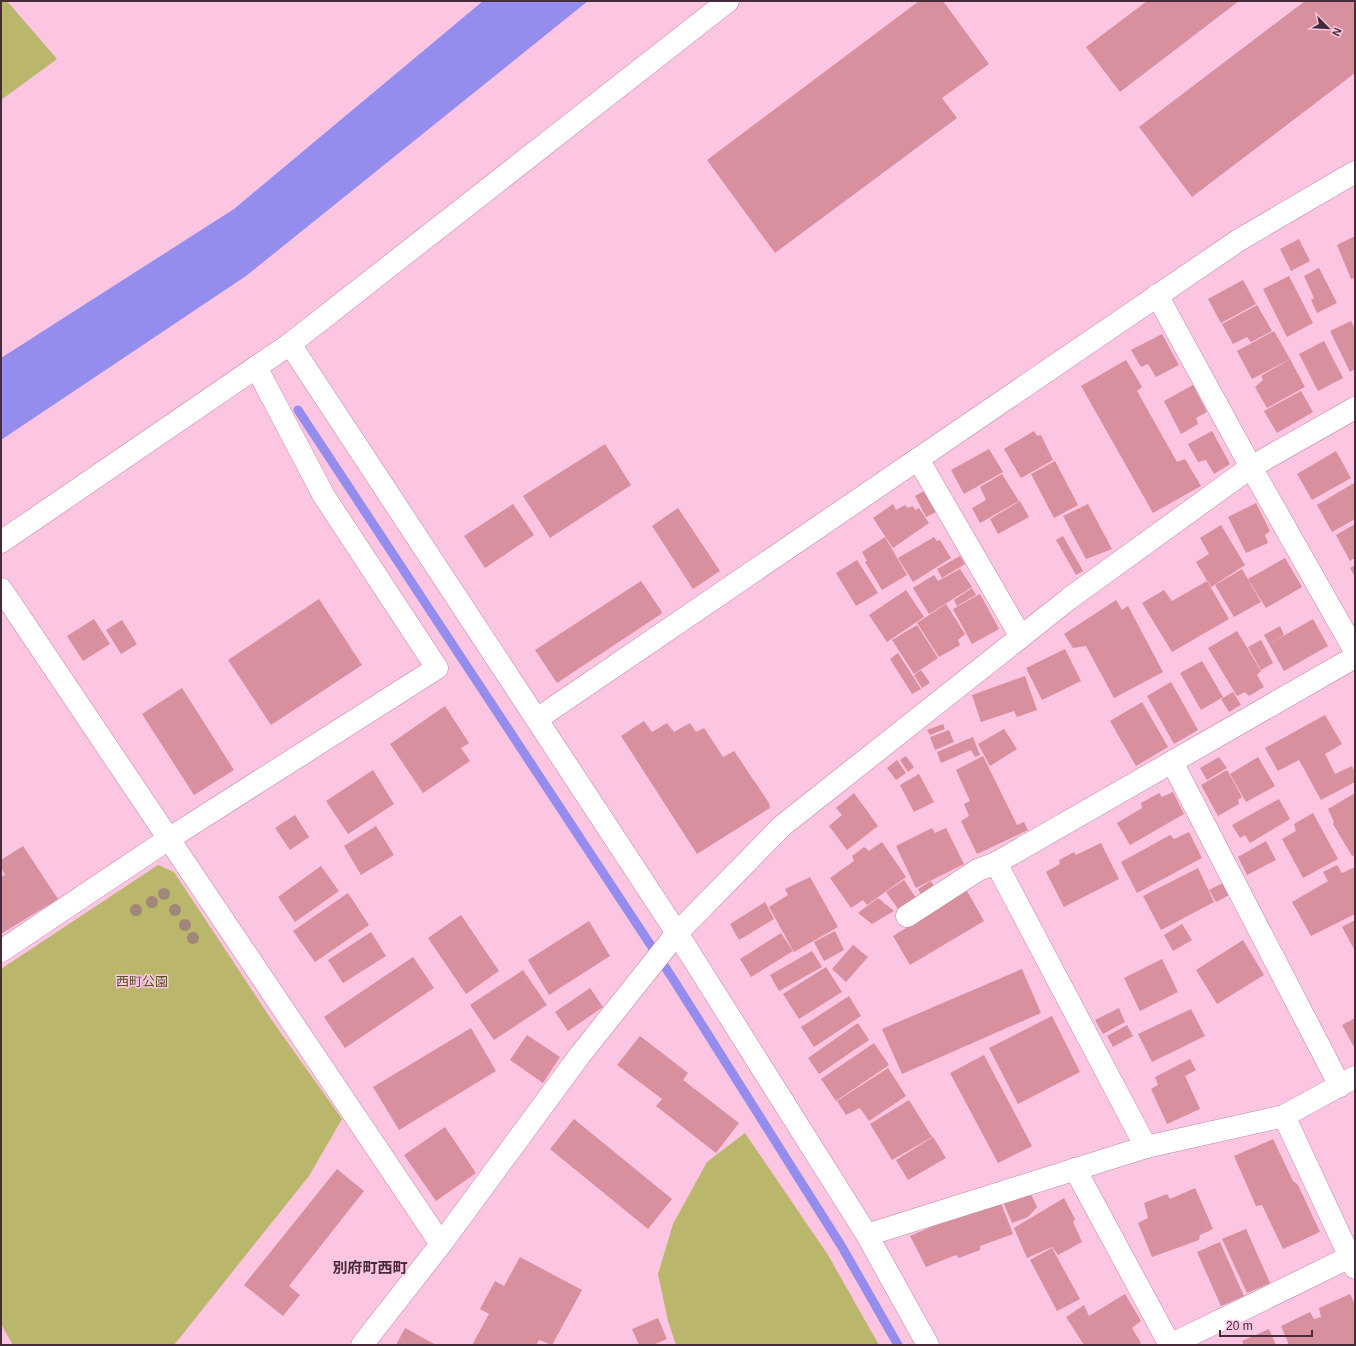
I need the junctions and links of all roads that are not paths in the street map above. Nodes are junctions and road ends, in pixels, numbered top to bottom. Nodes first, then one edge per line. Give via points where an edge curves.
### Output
1 (728, 1) edge
2 (1355, 172) edge
3 (1157, 295) junction
4 (290, 344) junction
5 (256, 367) junction
6 (1355, 408) edge
7 (918, 459) junction
8 (1251, 467) junction
9 (1, 542) edge
10 (1, 589) edge
11 (1021, 637) junction
12 (1355, 651) edge
13 (1355, 658) edge
14 (537, 719) junction
15 (1172, 762) junction
16 (170, 838) junction
17 (996, 863) junction
18 (907, 916) dead end
19 (677, 933) junction
20 (1, 951) edge
21 (1347, 1082) edge
22 (1284, 1116) junction
23 (1146, 1147) junction
24 (1075, 1169) junction
25 (867, 1235) junction
26 (441, 1244) junction
27 (1352, 1262) edge
28 (362, 1345) edge
29 (928, 1345) edge

1 - 4 street
2 - 3 street via 1239,240
3 - 7 street
3 - 8 street
4 - 5 street
4 - 14 street
5 - 9 street
5 - 16 street via 324,496 437,668
6 - 8 street
7 - 11 street
7 - 14 street
8 - 11 street via 1070,598
8 - 12 street
10 - 16 street
11 - 19 street via 782,826
13 - 15 street
14 - 19 street
15 - 17 street
15 - 21 street
16 - 20 street
16 - 26 street
17 - 18 street via 978,870
17 - 23 street
19 - 25 street
19 - 26 street via 580,1055
21 - 22 street
22 - 23 street
22 - 27 street
23 - 24 street
24 - 25 street
24 - 27 street via 1170,1345
25 - 29 street
26 - 28 street

